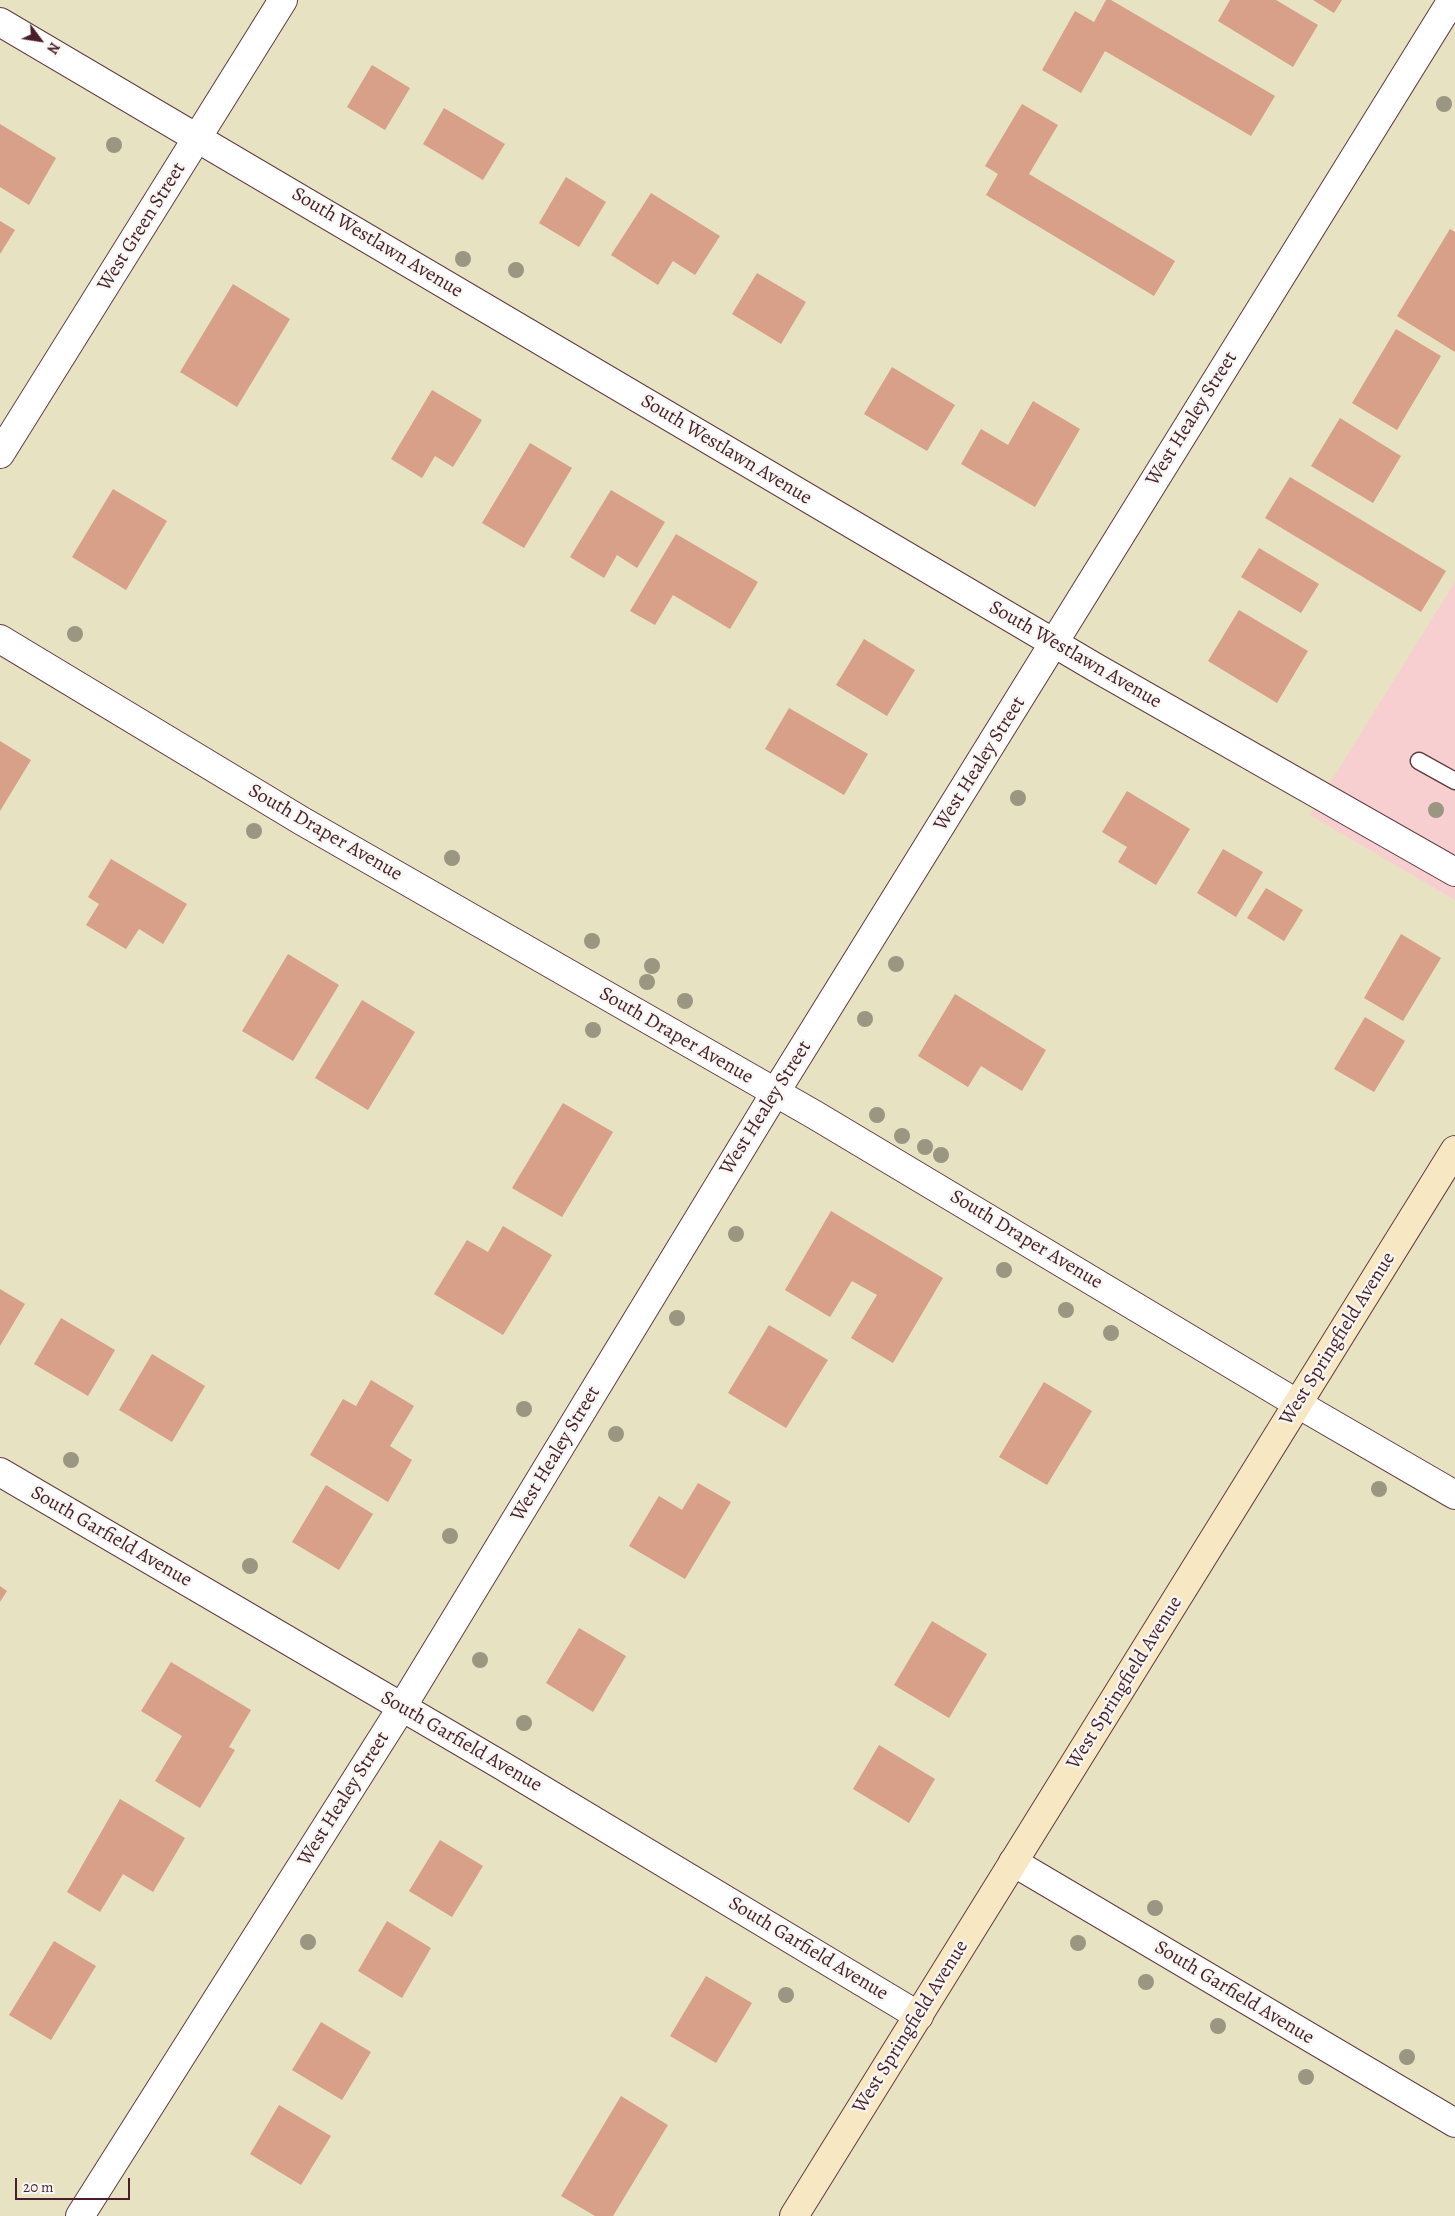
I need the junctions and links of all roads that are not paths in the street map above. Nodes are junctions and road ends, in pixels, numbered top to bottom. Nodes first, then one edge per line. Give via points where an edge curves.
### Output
1 (284, 0) edge
2 (1452, 0) edge
3 (0, 22) edge
4 (198, 138) junction
5 (0, 454) edge
6 (0, 639) edge
7 (1054, 644) junction
8 (1419, 761) dead end
9 (1455, 781) edge
10 (1455, 872) edge
11 (775, 1093) junction
12 (1455, 1150) edge
13 (1298, 1404) junction
14 (0, 1472) edge
15 (1455, 1494) edge
16 (402, 1707) junction
17 (1014, 1862) junction
18 (919, 2016) junction
19 (1455, 2123) edge
20 (80, 2216) edge
21 (794, 2216) edge

1 - 4 street, West Green Street
2 - 7 street, West Healey Street
3 - 4 street, South Westlawn Avenue
4 - 5 street, West Green Street
4 - 7 street, South Westlawn Avenue
6 - 11 street, South Draper Avenue via 302,821
7 - 10 street, South Westlawn Avenue
7 - 11 street, West Healey Street
8 - 9 lane
11 - 13 street, South Draper Avenue
11 - 16 street, West Healey Street
12 - 13 main road, West Springfield Avenue
13 - 15 street, South Draper Avenue
13 - 17 main road, West Springfield Avenue
14 - 16 street, South Garfield Avenue
16 - 18 street, South Garfield Avenue
16 - 20 street, West Healey Street
17 - 18 main road, West Springfield Avenue
17 - 19 street, South Garfield Avenue
18 - 21 main road, West Springfield Avenue

